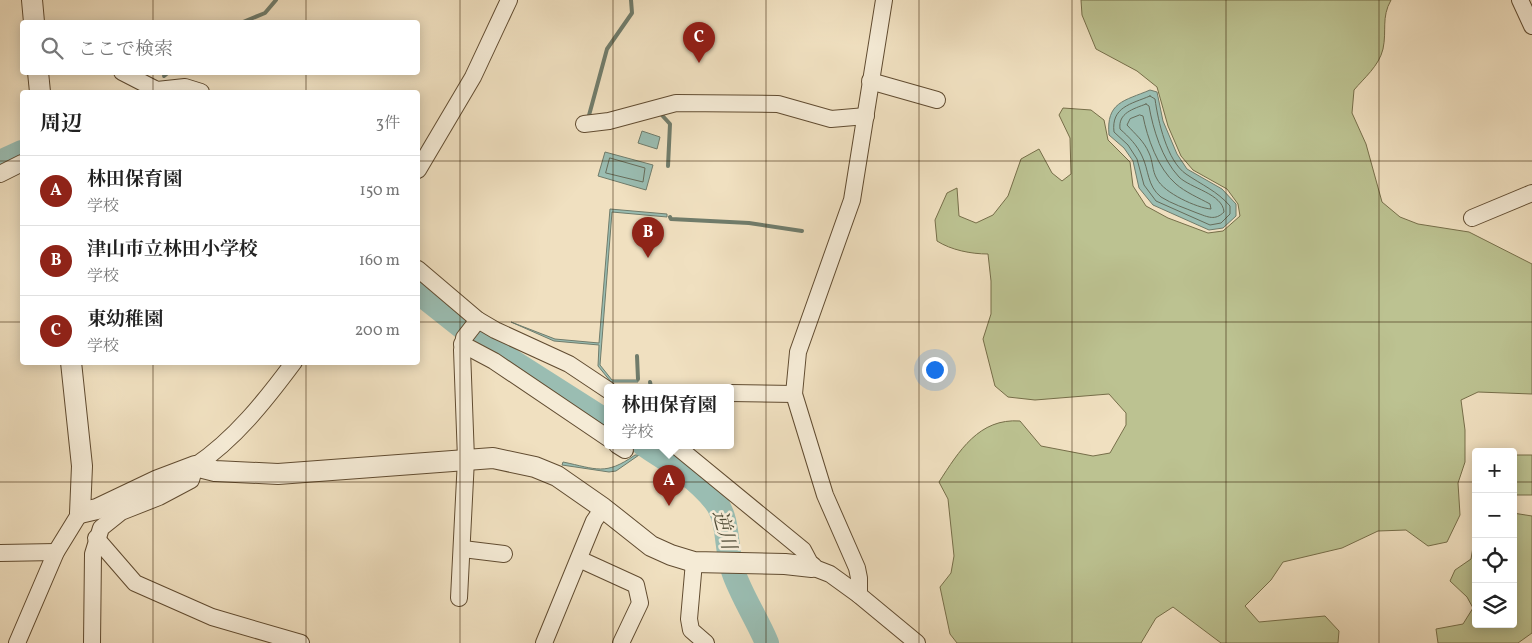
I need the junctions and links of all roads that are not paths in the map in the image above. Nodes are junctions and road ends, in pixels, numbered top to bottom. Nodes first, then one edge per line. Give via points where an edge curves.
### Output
1 (32, 0) edge
2 (509, 0) edge
3 (884, 0) edge
4 (1520, 0) edge
5 (34, 20) edge
6 (1532, 26) edge
7 (38, 75) edge
8 (128, 75) edge
9 (870, 81) junction
10 (40, 90) edge
11 (157, 90) edge
12 (157, 90) edge
13 (195, 90) edge
14 (937, 100) dead end
15 (866, 116) junction
16 (584, 124) dead end
17 (20, 164) edge
18 (420, 167) edge
19 (0, 174) edge
20 (1532, 193) edge
21 (1472, 218) dead end
22 (420, 271) edge
23 (469, 332) junction
24 (71, 365) edge
25 (292, 365) edge
26 (604, 388) edge
27 (734, 393) edge
28 (794, 394) junction
29 (604, 435) edge
30 (680, 449) edge
31 (466, 460) junction
32 (195, 466) junction
33 (603, 508) junction
34 (80, 513) junction
35 (96, 538) junction
36 (463, 549) junction
37 (0, 552) edge
38 (56, 552) junction
39 (504, 554) dead end
40 (579, 560) junction
41 (704, 563) junction
42 (812, 567) junction
43 (859, 595) junction
44 (459, 598) dead end
45 (17, 643) edge
46 (92, 643) edge
47 (301, 643) edge
48 (544, 643) edge
49 (621, 643) edge
50 (706, 643) edge
51 (917, 643) edge

1 - 5 street
2 - 18 street via 473,77
3 - 9 street
4 - 6 street
7 - 10 street
8 - 11 street
9 - 14 street
9 - 15 street
12 - 13 street via 185,87
15 - 16 street via 831,119 778,104 676,103 609,121
15 - 28 street via 852,200 798,352
17 - 19 street
20 - 21 street
22 - 23 street
23 - 26 street via 510,337 553,356
23 - 29 street via 494,361
23 - 31 street
24 - 34 street via 82,466
25 - 32 street via 264,402 233,435
27 - 28 street
28 - 43 street via 824,496 856,568
30 - 42 street via 803,550
31 - 32 street via 278,474 215,471
31 - 33 street via 493,458 535,467 557,476
31 - 36 street
32 - 34 street via 97,509
32 - 35 street via 191,480 121,512 102,528
33 - 40 street via 594,521
33 - 41 street via 651,546 670,555
34 - 38 street
35 - 46 street via 91,575
35 - 47 street via 135,584 212,618
36 - 39 street
36 - 44 street
37 - 38 street
38 - 45 street
40 - 48 street
40 - 49 street via 636,584 640,603
41 - 42 street
41 - 50 street via 689,620 691,630
42 - 43 street via 830,574
43 - 51 street

